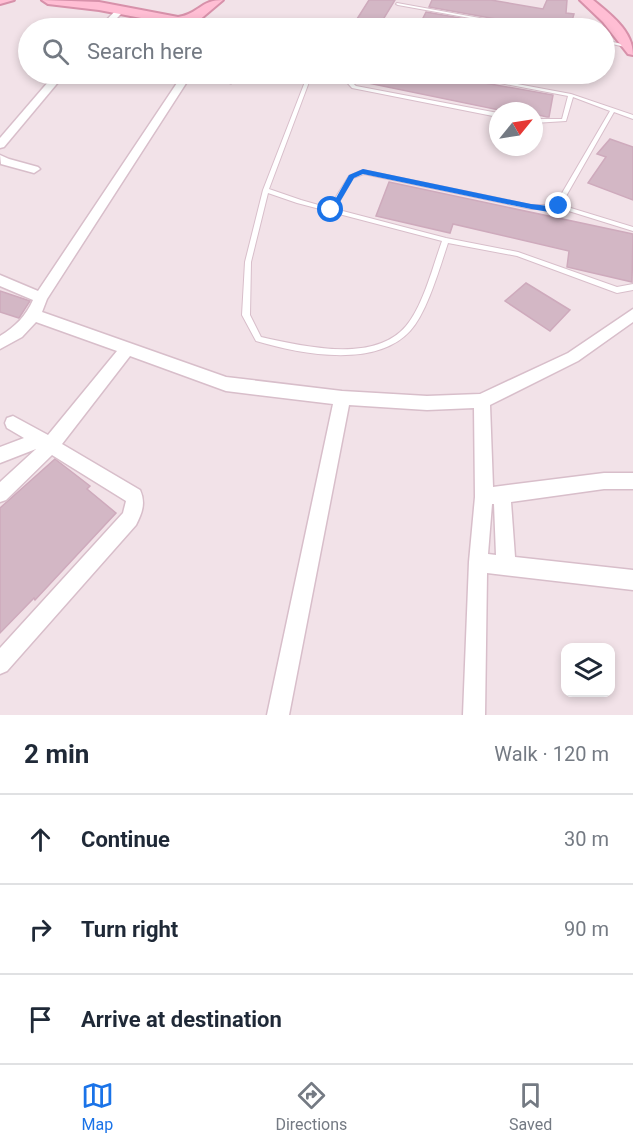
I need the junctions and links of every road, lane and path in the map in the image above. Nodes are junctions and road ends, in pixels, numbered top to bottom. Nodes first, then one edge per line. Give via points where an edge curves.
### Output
1 (0, 0) edge
2 (8, 0) edge
3 (48, 0) edge
4 (217, 0) edge
5 (586, 0) edge
6 (398, 4) dead end
7 (120, 11) junction
8 (113, 18) edge
9 (158, 18) edge
10 (200, 18) edge
11 (474, 18) edge
12 (607, 18) edge
13 (615, 28) edge
14 (615, 44) edge
15 (632, 49) edge
16 (52, 84) edge
17 (180, 84) edge
18 (306, 84) edge
19 (351, 84) edge
20 (509, 84) edge
21 (571, 96) junction
22 (613, 110) junction
23 (489, 113) edge
24 (633, 117) edge
25 (543, 121) edge
26 (0, 145) edge
27 (0, 158) edge
28 (34, 170) dead end
29 (266, 190) junction
30 (559, 206) junction
31 (331, 210) junction
32 (633, 228) edge
33 (446, 240) junction
34 (0, 280) edge
35 (633, 287) edge
36 (41, 298) junction
37 (633, 314) edge
38 (34, 315) junction
39 (0, 329) edge
40 (17, 333) junction
41 (0, 343) edge
42 (127, 349) junction
43 (342, 398) junction
44 (482, 401) junction
45 (13, 423) dead end
46 (44, 443) junction
47 (0, 455) edge
48 (633, 481) edge
49 (0, 494) edge
50 (493, 496) junction
51 (478, 562) junction
52 (506, 565) junction
53 (633, 580) edge
54 (0, 664) edge
55 (278, 715) edge
56 (474, 715) edge

1 - 2 street
3 - 7 street
4 - 10 street
5 - 12 street
6 - 11 lane
7 - 8 street
7 - 9 street
13 - 15 street
14 - 15 lane
16 - 26 street
17 - 36 street
18 - 29 lane
19 - 23 lane
20 - 21 lane
21 - 22 lane
21 - 25 lane via 564,120
22 - 24 lane
22 - 30 lane
27 - 28 street
29 - 31 lane
29 - 33 lane via 248,262 246,315 259,339 304,350 368,351 390,344 408,328 432,281
30 - 31 lane via 531,207 363,172 351,177
30 - 32 lane
31 - 33 lane
33 - 35 lane via 518,254 617,290
34 - 36 street
36 - 38 street
37 - 44 street via 573,357
38 - 40 street
38 - 42 street
39 - 40 street
40 - 41 street
42 - 43 street via 226,384
42 - 46 street
43 - 44 street via 427,403
43 - 55 street
44 - 50 street
45 - 46 street
46 - 47 street
46 - 49 street
46 - 54 street via 134,496 135,506 130,519
48 - 50 street via 604,481
50 - 51 street
50 - 52 street
51 - 52 street
51 - 56 street
52 - 53 street

